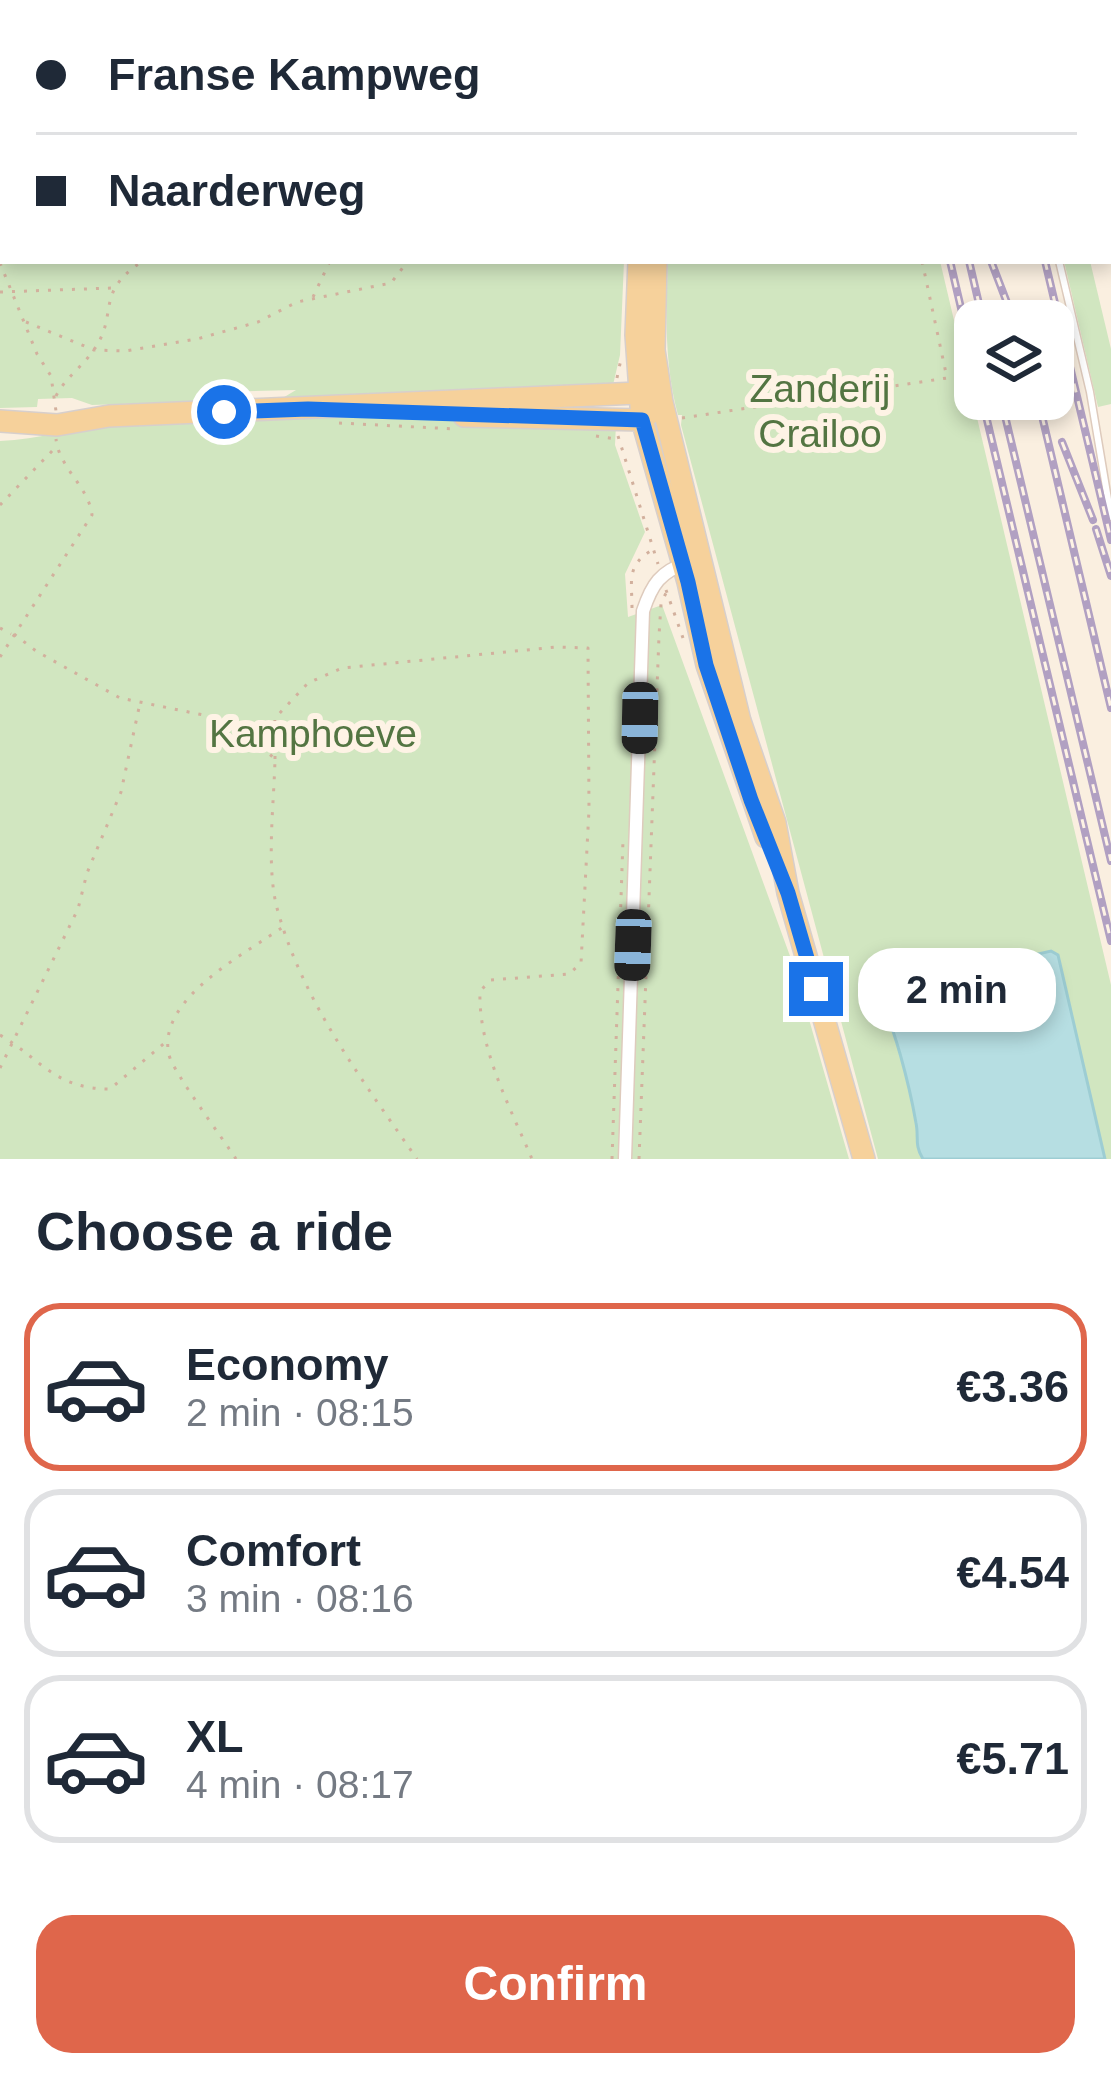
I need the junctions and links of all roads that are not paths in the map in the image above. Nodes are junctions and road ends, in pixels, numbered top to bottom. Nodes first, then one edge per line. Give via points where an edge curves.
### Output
1 (639, 264) edge
2 (656, 264) edge
3 (1060, 264) edge
4 (638, 393) junction
5 (308, 409) junction
6 (664, 411) junction
7 (109, 416) dead end
8 (642, 420) junction
9 (1111, 517) edge
10 (692, 561) junction
11 (625, 1159) edge
12 (864, 1159) edge

1 - 4 main road
2 - 6 main road via 654,350
3 - 9 lane
4 - 5 main road
4 - 6 main road
4 - 8 main road
5 - 7 main road
5 - 8 main road
6 - 8 main road
6 - 10 main road
8 - 10 main road
10 - 11 street via 651,585 643,611
10 - 12 main road via 775,823

